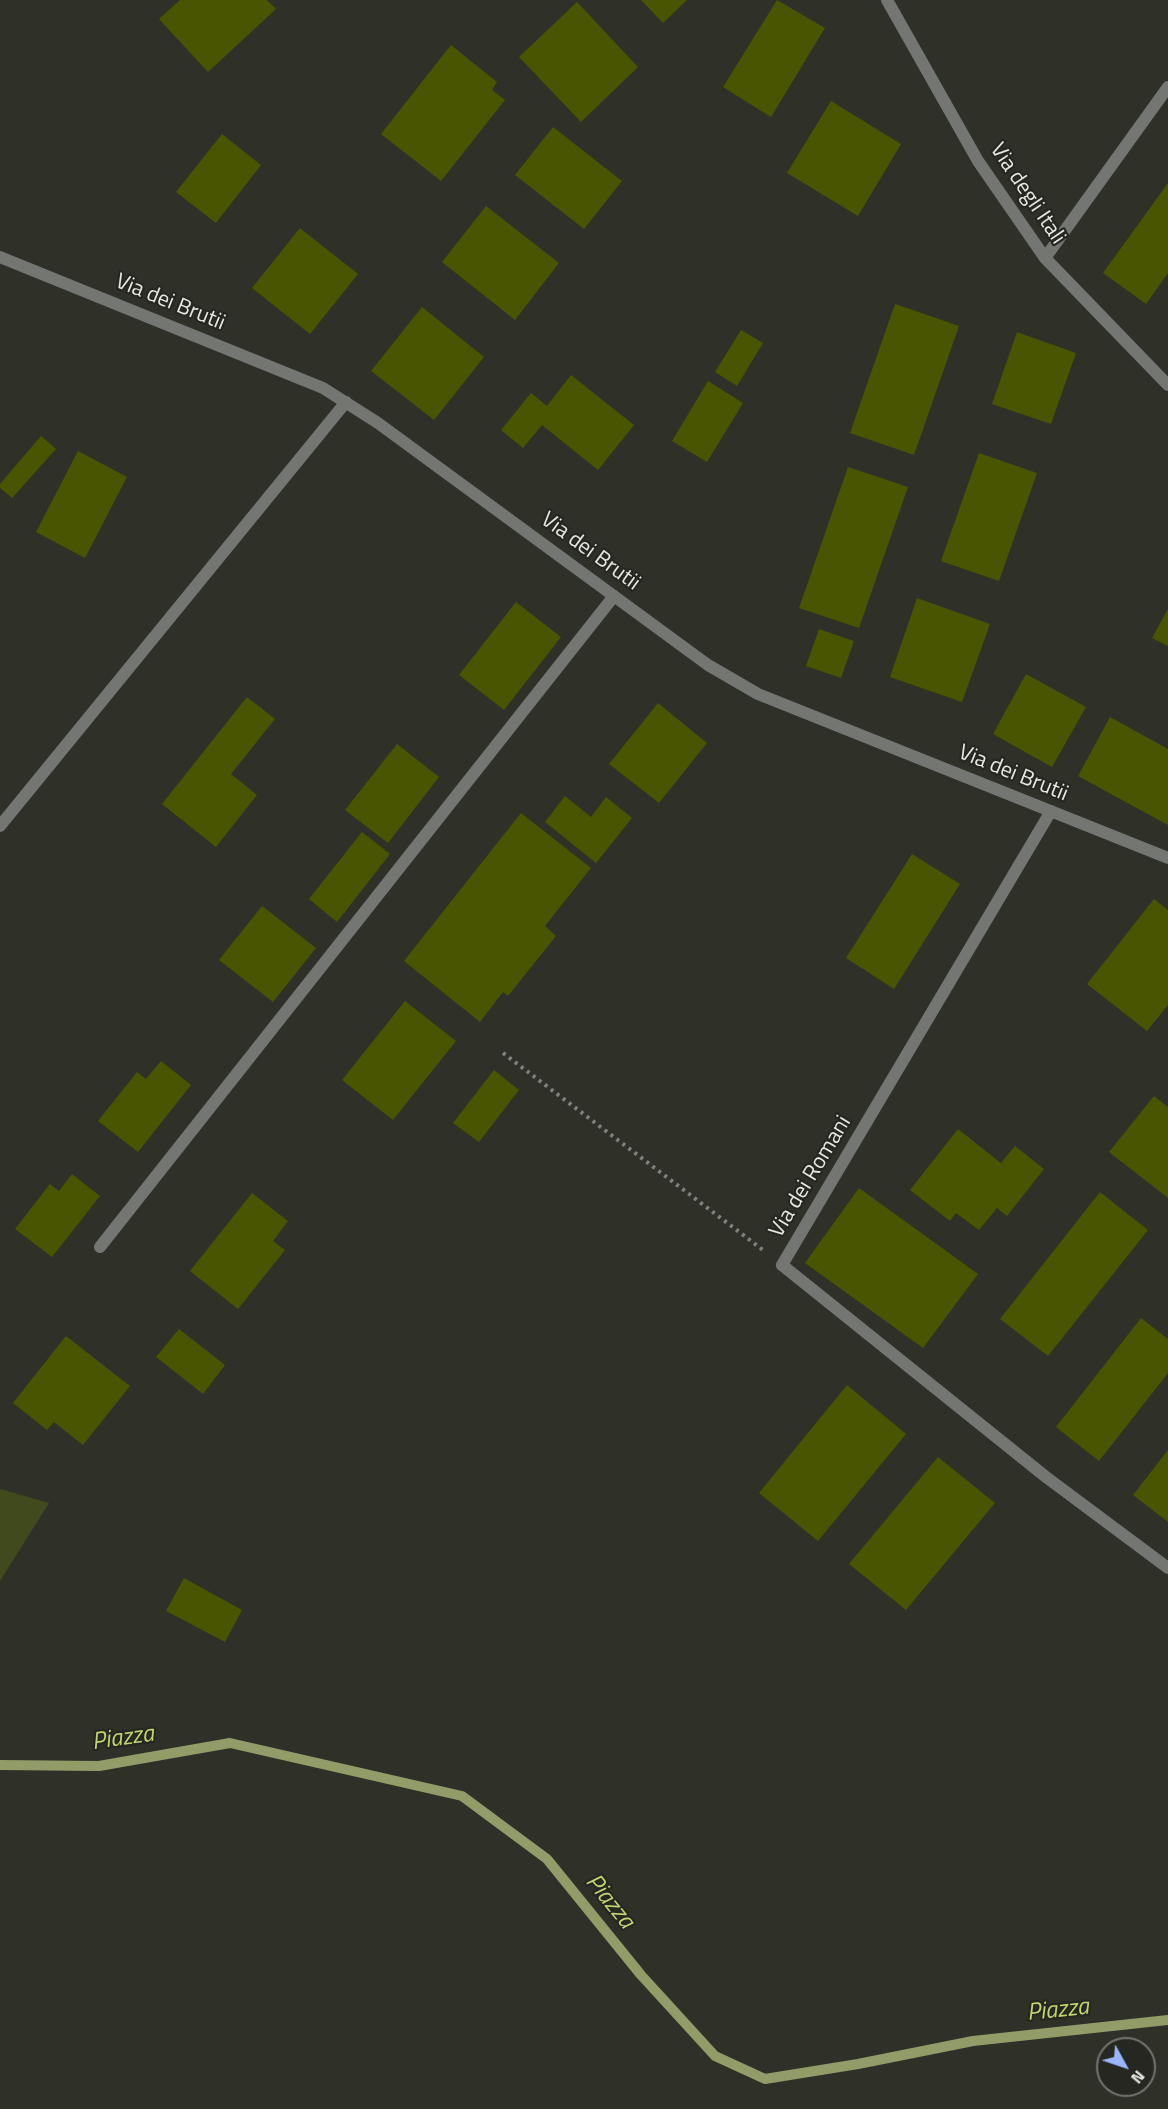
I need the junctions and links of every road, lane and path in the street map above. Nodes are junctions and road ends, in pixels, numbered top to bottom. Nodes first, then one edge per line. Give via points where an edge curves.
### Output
1 (887, 0) edge
2 (1168, 87) edge
3 (0, 257) edge
4 (1045, 258) junction
5 (1168, 385) edge
6 (345, 402) junction
7 (614, 596) junction
8 (1051, 811) junction
9 (0, 826) edge
10 (1168, 858) edge
11 (503, 1053) dead end
12 (100, 1247) dead end
13 (782, 1265) junction
14 (1168, 1568) edge

1 - 4 street, Via degli Itali via 978,161
2 - 4 street
3 - 6 street, Via dei Brutii via 323,388
4 - 5 street, Via degli Itali
6 - 7 street, Via dei Brutii
6 - 9 street
7 - 8 street, Via dei Brutii via 708,665 758,694
7 - 12 street
8 - 10 street, Via dei Brutii
8 - 13 street, Via dei Romani
11 - 13 path
13 - 14 street, Via dei Romani via 1046,1477

